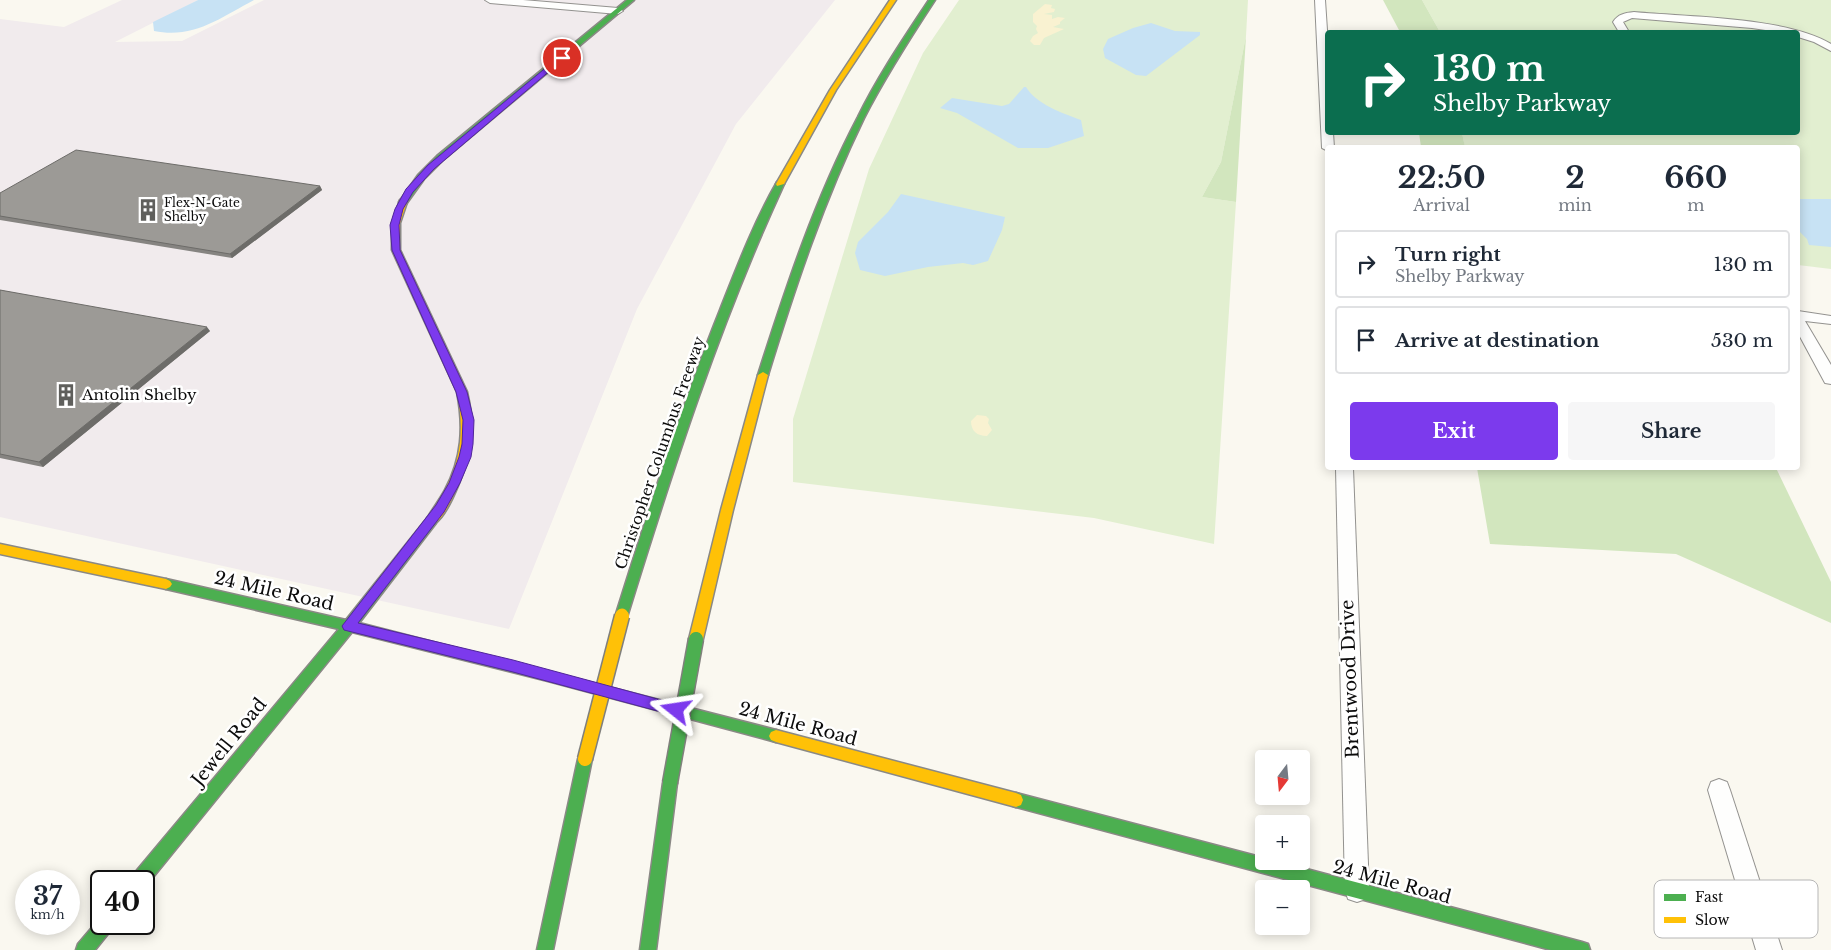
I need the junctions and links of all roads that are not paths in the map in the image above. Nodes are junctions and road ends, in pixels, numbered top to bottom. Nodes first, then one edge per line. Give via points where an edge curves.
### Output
1 (490, 0) edge
2 (632, 0) edge
3 (893, 0) edge
4 (932, 0) edge
5 (1320, 0) edge
6 (618, 11) junction
7 (1623, 30) edge
8 (1781, 30) edge
9 (1800, 35) edge
10 (1831, 48) edge
11 (1325, 92) edge
12 (1800, 315) edge
13 (1831, 320) edge
14 (1800, 325) edge
15 (1831, 379) edge
16 (1344, 470) edge
17 (0, 549) edge
18 (348, 626) junction
19 (1719, 790) dead end
20 (148, 870) edge
21 (1747, 880) edge
22 (1357, 890) junction
23 (96, 935) edge
24 (1765, 938) edge
25 (84, 950) edge
26 (545, 950) edge
27 (648, 950) edge
28 (1582, 950) edge
29 (1769, 950) edge

1 - 6 street
2 - 6 main road, Jewell Road
3 - 26 main road, Christopher Columbus Freeway, bridge via 822,107 772,203 702,372 622,614 585,759
4 - 27 main road, bridge via 900,48 853,133 820,210 764,372 734,479 696,639 670,783
5 - 11 street
6 - 18 main road, Jewell Road via 431,167 409,191 399,209 394,225 396,250 462,392 468,420 467,444 458,476 440,508
7 - 8 street via 1619,19 1634,15
9 - 10 street
12 - 13 street
14 - 15 street
16 - 22 street, Brentwood Drive
17 - 18 main road, 24 Mile Road
18 - 20 main road, Jewell Road
18 - 22 main road, 24 Mile Road via 513,666
19 - 21 street
22 - 28 main road, 24 Mile Road
23 - 25 main road
24 - 29 street

